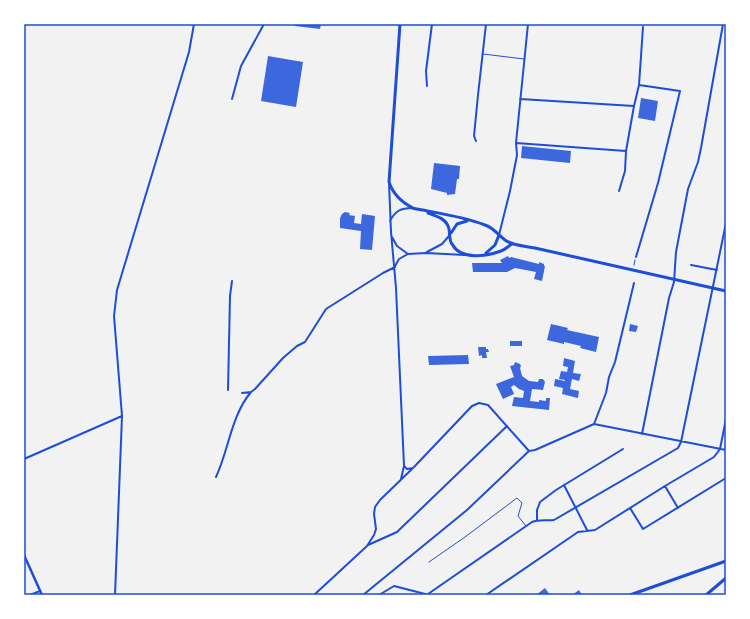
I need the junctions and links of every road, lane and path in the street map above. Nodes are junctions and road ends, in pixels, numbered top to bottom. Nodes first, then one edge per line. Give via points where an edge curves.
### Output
1 (194, 24) edge
2 (264, 24) edge
3 (400, 24) edge
4 (432, 24) edge
5 (486, 24) edge
6 (528, 24) edge
7 (723, 24) edge
8 (643, 27) dead end
9 (482, 54) junction
10 (524, 59) junction
11 (639, 85) junction
12 (427, 86) dead end
13 (232, 99) dead end
14 (520, 99) junction
15 (634, 106) junction
16 (476, 141) dead end
17 (516, 144) junction
18 (626, 151) junction
19 (389, 182) junction
20 (619, 191) dead end
21 (412, 208) junction
22 (471, 221) junction
23 (390, 222) junction
24 (726, 223) edge
25 (391, 232) junction
26 (450, 235) junction
27 (499, 235) junction
28 (512, 244) junction
29 (426, 253) junction
30 (408, 254) junction
31 (467, 255) junction
32 (483, 255) junction
33 (636, 257) joint
34 (634, 265) dead end
35 (691, 265) dead end
36 (395, 267) junction
37 (717, 270) junction
38 (674, 279) junction
39 (232, 281) dead end
40 (634, 283) dead end
41 (714, 288) junction
42 (726, 291) edge
43 (228, 390) dead end
44 (251, 392) junction
45 (242, 393) dead end
46 (122, 416) junction
47 (726, 420) edge
48 (594, 424) junction
49 (507, 426) junction
50 (642, 434) junction
51 (681, 442) junction
52 (623, 449) dead end
53 (720, 449) junction
54 (726, 450) edge
55 (529, 451) junction
56 (24, 459) edge
57 (404, 466) junction
58 (414, 467) junction
59 (216, 477) dead end
60 (726, 478) edge
61 (401, 480) junction
62 (564, 485) junction
63 (665, 486) junction
64 (576, 508) junction
65 (630, 508) junction
66 (678, 508) junction
67 (537, 520) junction
68 (526, 527) junction
69 (587, 530) junction
70 (367, 546) junction
71 (24, 556) edge
72 (726, 561) edge
73 (429, 562) dead end
74 (726, 578) edge
75 (40, 590) junction
76 (30, 595) edge
77 (42, 595) edge
78 (115, 595) edge
79 (314, 595) edge
80 (364, 595) edge
81 (379, 595) edge
82 (429, 595) edge
83 (486, 595) edge
84 (630, 595) edge
85 (706, 595) edge

1 - 46 street via 189,52 117,290 114,316
2 - 13 street via 242,66
3 - 19 main road
4 - 12 street via 426,71
5 - 9 street
6 - 10 street
7 - 38 street via 701,148 688,189 676,252
8 - 11 street
9 - 10 lane
9 - 16 street via 474,136
10 - 14 street
11 - 15 street
11 - 33 street via 680,91 658,183
14 - 15 street
14 - 17 street
15 - 18 street
17 - 18 street
17 - 27 street via 517,155 512,184
18 - 20 street via 625,171
19 - 21 main road via 400,200
19 - 23 street
21 - 22 main road
21 - 23 street via 401,209
21 - 26 main road via 443,219
22 - 26 main road via 457,224
22 - 27 main road via 490,227
23 - 25 street
24 - 37 street
25 - 30 street via 397,246
25 - 36 street
26 - 29 street
26 - 31 main road via 451,243 456,249
27 - 28 main road
27 - 32 main road via 492,249
28 - 32 main road via 502,251
28 - 38 main road
29 - 30 street
29 - 31 street
30 - 36 street via 400,259
31 - 32 main road
33 - 34 path
35 - 37 street
36 - 44 street via 326,309 305,342 287,355
36 - 57 street
37 - 41 street
38 - 41 main road
38 - 50 street
39 - 43 street
40 - 48 street via 615,362
41 - 42 main road
41 - 51 street
44 - 45 street
44 - 59 street via 239,412
46 - 56 street
46 - 78 street
47 - 53 street
48 - 50 street
48 - 55 street
49 - 55 street
49 - 58 street via 488,405 478,403 470,408
49 - 70 street via 397,532
50 - 51 street
51 - 53 street
51 - 64 street via 678,448
52 - 62 street
53 - 54 street
53 - 63 street via 714,457
55 - 80 street via 467,510
57 - 58 street via 407,469
57 - 61 street
58 - 61 street
60 - 66 street
61 - 70 street via 375,507 376,529
62 - 64 street
62 - 67 street via 540,502 536,510
63 - 65 street
63 - 66 street
64 - 67 street via 554,520
64 - 69 street
65 - 66 street via 643,529
65 - 69 street via 595,530
67 - 68 street
68 - 73 lane via 518,516 522,503 518,498
68 - 82 street
69 - 83 street via 578,532
70 - 79 street
71 - 75 street
72 - 84 main road
74 - 85 main road
75 - 76 street
75 - 77 street
81 - 82 street via 394,586

